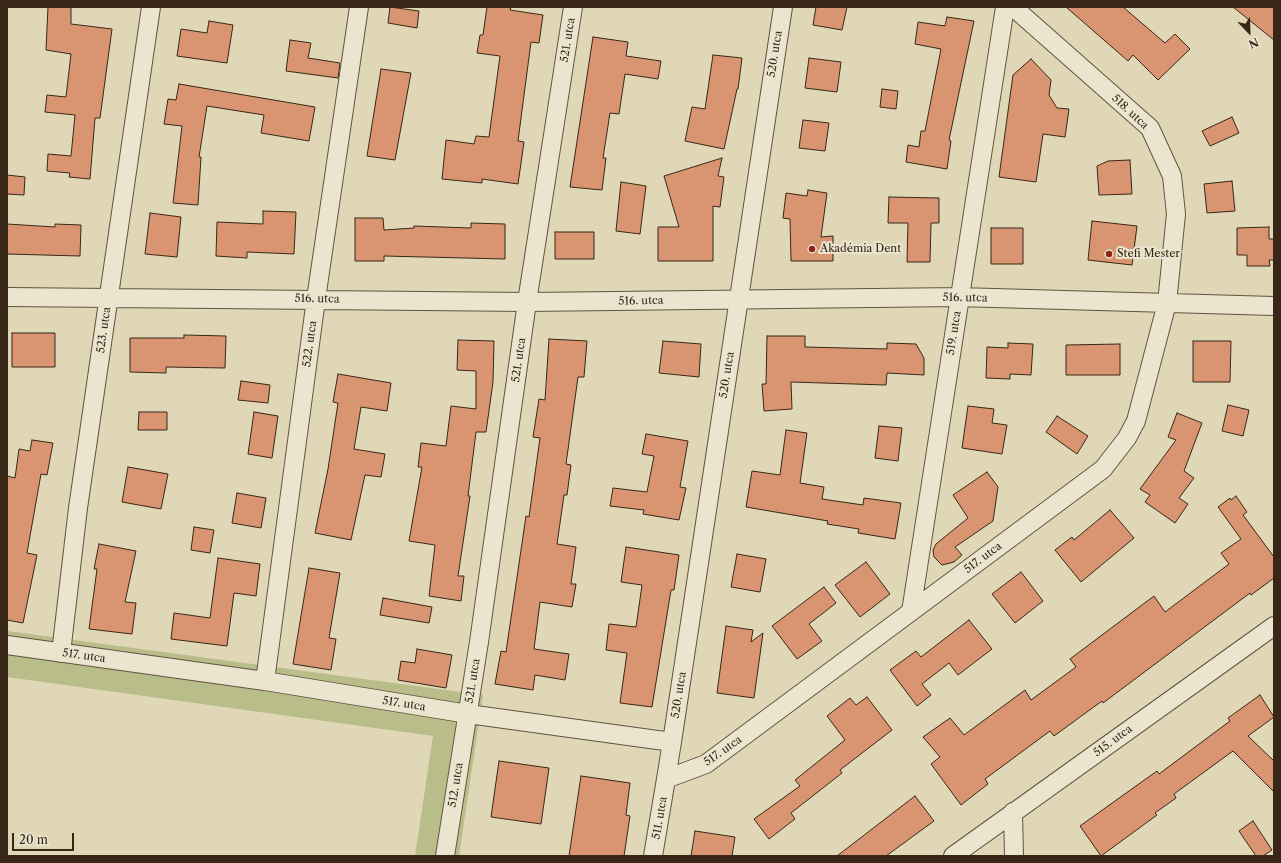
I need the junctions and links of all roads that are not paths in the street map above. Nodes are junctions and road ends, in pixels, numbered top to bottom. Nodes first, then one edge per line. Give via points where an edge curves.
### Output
1 (151, 7) edge
2 (359, 7) edge
3 (573, 7) edge
4 (782, 7) edge
5 (1005, 7) edge
6 (1013, 7) edge
7 (7, 297) edge
8 (109, 297) junction
9 (959, 297) junction
10 (316, 299) junction
11 (738, 300) junction
12 (527, 302) junction
13 (1167, 303) junction
14 (1274, 306) edge
15 (911, 612) junction
16 (1274, 626) edge
17 (7, 644) edge
18 (61, 653) junction
19 (265, 681) junction
20 (468, 714) junction
21 (672, 742) junction
22 (666, 779) junction
23 (1013, 812) junction
24 (445, 856) edge
25 (653, 856) edge
26 (953, 856) edge
27 (1014, 856) edge

1 - 8 street, 523. utca
2 - 10 street, 522. utca
3 - 12 street, 521. utca
4 - 11 street, 520. utca
5 - 9 street, 519. utca
6 - 13 street, 518. utca via 1150,128 1172,176 1176,214
7 - 8 street, 516. utca
8 - 10 street, 516. utca
8 - 18 street, 523. utca via 78,508
9 - 11 street, 516. utca
9 - 13 street, 516. utca
9 - 15 street, 519. utca
10 - 12 street, 516. utca
10 - 19 street, 522. utca
11 - 12 street, 516. utca
11 - 21 street, 520. utca
12 - 20 street, 521. utca
13 - 14 street, 516. utca
13 - 15 street, 517. utca via 1136,421 1127,438 1103,469
15 - 22 street, 517. utca via 706,764
16 - 23 street, 515. utca
17 - 18 street, 517. utca
18 - 19 street, 517. utca
19 - 20 street, 517. utca
20 - 21 street, 517. utca
20 - 24 street, 512. utca
21 - 22 street
22 - 25 street, 511. utca
23 - 26 street, 515. utca
23 - 27 street

